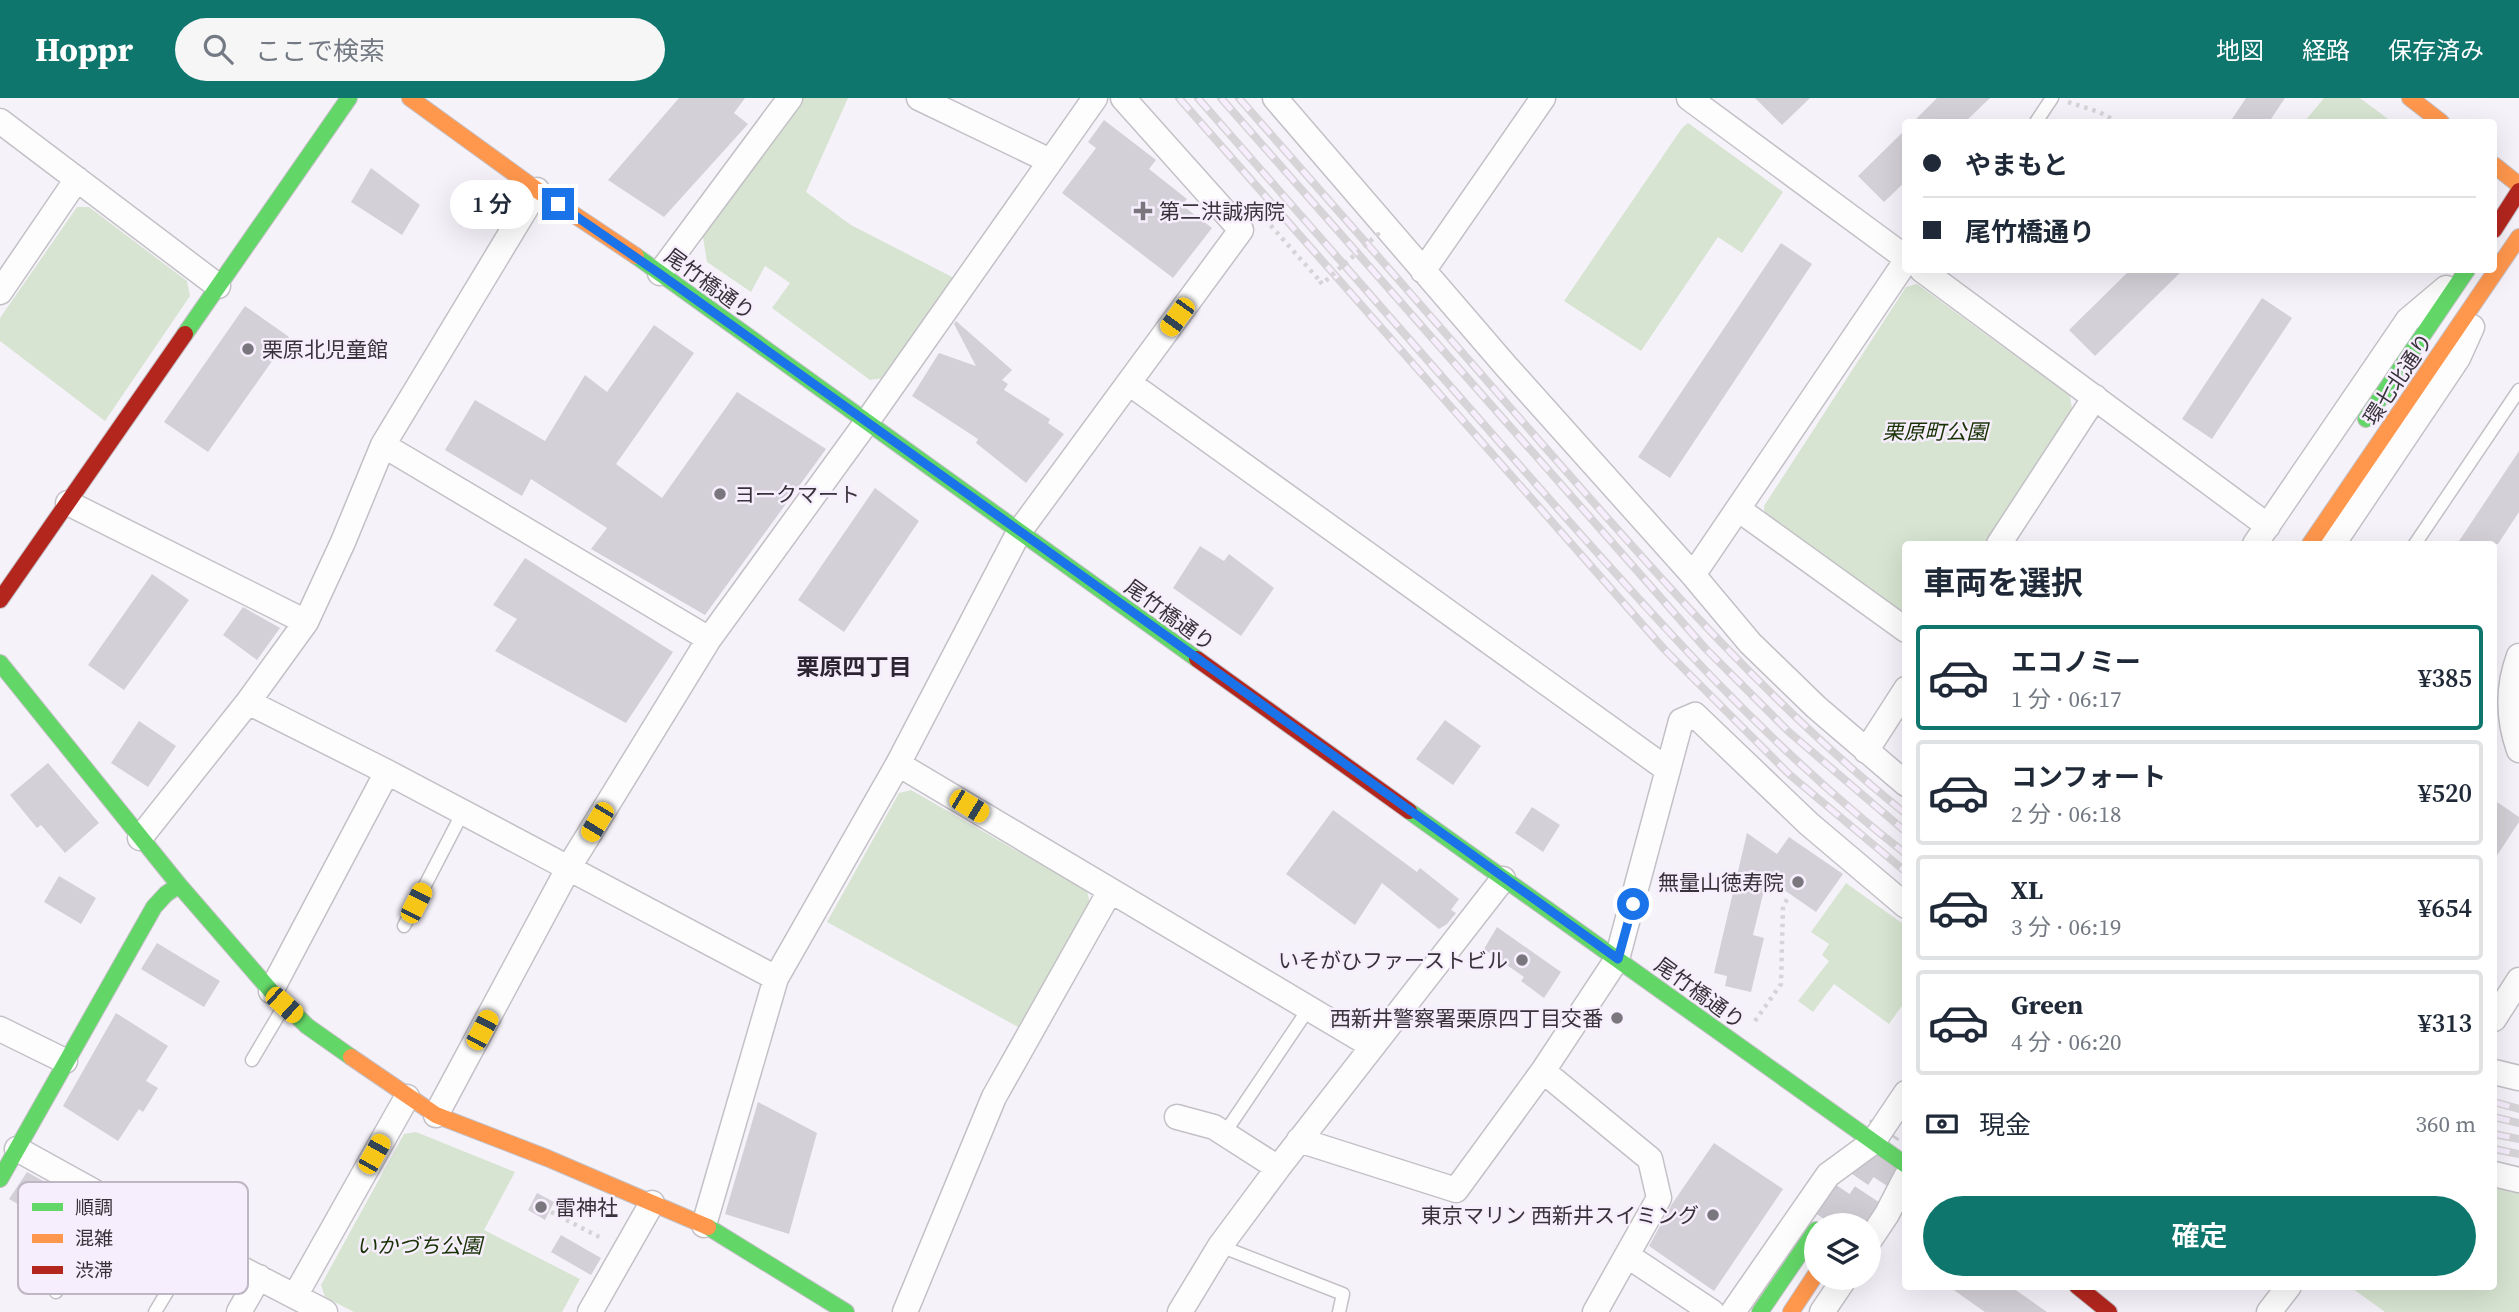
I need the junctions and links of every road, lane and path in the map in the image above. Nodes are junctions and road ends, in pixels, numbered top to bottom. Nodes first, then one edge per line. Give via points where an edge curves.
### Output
1 (349, 98) edge
2 (411, 98) edge
3 (790, 98) edge
4 (919, 98) edge
5 (1095, 98) edge
6 (1123, 98) edge
7 (1275, 98) edge
8 (1543, 98) edge
9 (1689, 98) edge
10 (2410, 98) edge
11 (2051, 99) edge
12 (2038, 119) edge
13 (2113, 119) edge
14 (2437, 119) edge
15 (0, 121) edge
16 (1050, 161) junction
17 (2497, 167) edge
18 (77, 179) junction
19 (2519, 185) edge
20 (537, 190) junction
21 (2519, 191) edge
22 (2497, 225) edge
23 (1376, 232) dead end
24 (2519, 237) edge
25 (1280, 238) dead end
26 (1902, 257) edge
27 (1902, 266) edge
28 (2497, 270) edge
29 (1423, 271) junction
30 (1926, 273) edge
31 (2464, 273) edge
32 (2465, 273) edge
33 (2495, 273) edge
34 (660, 274) junction
35 (218, 286) junction
36 (2486, 287) junction
37 (0, 292) edge
38 (1129, 383) junction
39 (2519, 390) edge
40 (2095, 397) junction
41 (866, 423) junction
42 (2358, 431) dead end
43 (383, 445) junction
44 (68, 503) junction
45 (1738, 509) junction
46 (1019, 532) junction
47 (2261, 535) edge
48 (2001, 541) edge
49 (2312, 541) edge
50 (2335, 541) edge
51 (2417, 541) edge
52 (1693, 575) junction
53 (0, 600) edge
54 (306, 622) junction
55 (1902, 627) edge
56 (709, 639) junction
57 (2519, 656) edge
58 (0, 663) edge
59 (1902, 694) edge
60 (247, 702) junction
61 (2519, 750) edge
62 (1866, 751) junction
63 (898, 764) junction
64 (1668, 770) junction
65 (387, 772) junction
66 (1902, 781) edge
67 (463, 812) junction
68 (139, 838) junction
69 (569, 867) junction
70 (1503, 879) junction
71 (179, 885) junction
72 (1110, 891) junction
73 (1788, 898) dead end
74 (1902, 903) edge
75 (404, 926) dead end
76 (1618, 959) junction
77 (776, 978) junction
78 (2519, 981) edge
79 (278, 998) junction
80 (1309, 1008) junction
81 (2497, 1014) edge
82 (1755, 1021) dead end
83 (0, 1029) edge
84 (1372, 1045) junction
85 (65, 1060) junction
86 (252, 1060) dead end
87 (1543, 1071) junction
88 (2497, 1073) edge
89 (2519, 1078) edge
90 (407, 1097) junction
91 (1902, 1099) edge
92 (436, 1115) junction
93 (1177, 1117) dead end
94 (1224, 1134) junction
95 (1299, 1140) junction
96 (1873, 1142) junction
97 (17, 1149) junction
98 (1902, 1162) edge
99 (1278, 1168) junction
100 (2497, 1175) edge
101 (0, 1179) edge
102 (2519, 1180) edge
103 (77, 1182) edge
104 (1902, 1185) edge
105 (652, 1203) junction
106 (551, 1212) dead end
107 (1881, 1223) edge
108 (704, 1225) junction
109 (606, 1240) dead end
110 (1220, 1246) junction
111 (1804, 1248) edge
112 (1628, 1256) junction
113 (248, 1271) edge
114 (260, 1277) junction
115 (1805, 1290) edge
116 (1837, 1290) edge
117 (2082, 1290) edge
118 (2286, 1290) edge
119 (166, 1294) edge
120 (295, 1296) junction
121 (818, 1305) edge
122 (155, 1312) edge
123 (239, 1312) edge
124 (325, 1312) edge
125 (590, 1312) edge
126 (846, 1312) edge
127 (905, 1312) edge
128 (1180, 1312) edge
129 (1339, 1312) edge
130 (1595, 1312) edge
131 (1712, 1312) edge
132 (1732, 1312) edge
133 (1760, 1312) edge
134 (1791, 1312) edge
135 (1822, 1312) edge
136 (2109, 1312) edge
137 (2269, 1312) edge

1 - 35 street
2 - 20 street, 尾竹橋通り
3 - 34 street
4 - 16 street
5 - 16 street
6 - 38 street via 1241,230
7 - 29 street
8 - 29 street
9 - 26 street
10 - 14 street
11 - 12 lane
11 - 13 path
15 - 18 street
16 - 41 street
17 - 19 street
18 - 35 street
18 - 37 street
20 - 34 street, 尾竹橋通り
20 - 43 street
21 - 22 street
23 - 25 path, bridge via 1322,284
24 - 28 street, 環七北通り
27 - 45 street
29 - 52 street
30 - 40 street
31 - 47 street via 2407,320
32 - 42 street, 環七北通り
33 - 36 street, 環七北通り
34 - 41 street, 尾竹橋通り
35 - 44 street
36 - 49 street, 環七北通り
36 - 50 street via 2458,358
38 - 46 street
38 - 64 street
39 - 51 lane
40 - 47 street
40 - 48 street
41 - 46 street, 尾竹橋通り
41 - 56 street
43 - 54 street
43 - 56 street
44 - 53 street
44 - 54 street
45 - 52 street
45 - 55 street
46 - 63 street
46 - 70 street, 尾竹橋通り
52 - 62 street via 1750,643
54 - 60 street
56 - 69 street
57 - 61 street via 2510,701
58 - 68 street
59 - 62 street
60 - 65 street
60 - 68 street
62 - 66 street
63 - 72 street
63 - 77 street
64 - 74 street via 1681,721 1695,715 1809,824
64 - 76 street
65 - 67 street
65 - 79 street
67 - 69 street
67 - 75 lane
68 - 71 street
69 - 77 street
69 - 92 street
70 - 76 street, 尾竹橋通り
70 - 84 street
71 - 79 street
71 - 85 street via 154,907
72 - 80 street
72 - 127 street via 994,1097
73 - 82 path via 1783,906 1781,984
76 - 87 street
76 - 96 street, 尾竹橋通り
77 - 108 street
78 - 81 street
79 - 86 lane
79 - 90 street via 307,1026
80 - 84 street
80 - 94 lane
83 - 85 street
84 - 95 street
85 - 97 street
87 - 95 street via 1456,1189
87 - 112 street via 1650,1160 1659,1198
88 - 89 street
90 - 92 street
90 - 120 street
91 - 96 street
92 - 105 street
93 - 94 street
94 - 99 street
95 - 99 street
96 - 98 street, 尾竹橋通り
96 - 132 street via 1828,1175
97 - 101 street
97 - 103 street
99 - 110 street
100 - 102 street
104 - 107 street
105 - 108 street
105 - 125 street
106 - 109 path
108 - 121 street
110 - 128 street
110 - 129 lane via 1343,1294
111 - 133 street
112 - 130 street
112 - 131 street
113 - 114 street
114 - 120 street
114 - 123 street
115 - 134 street
116 - 135 street
117 - 136 street
118 - 137 street
119 - 122 lane
120 - 124 street
121 - 126 street

